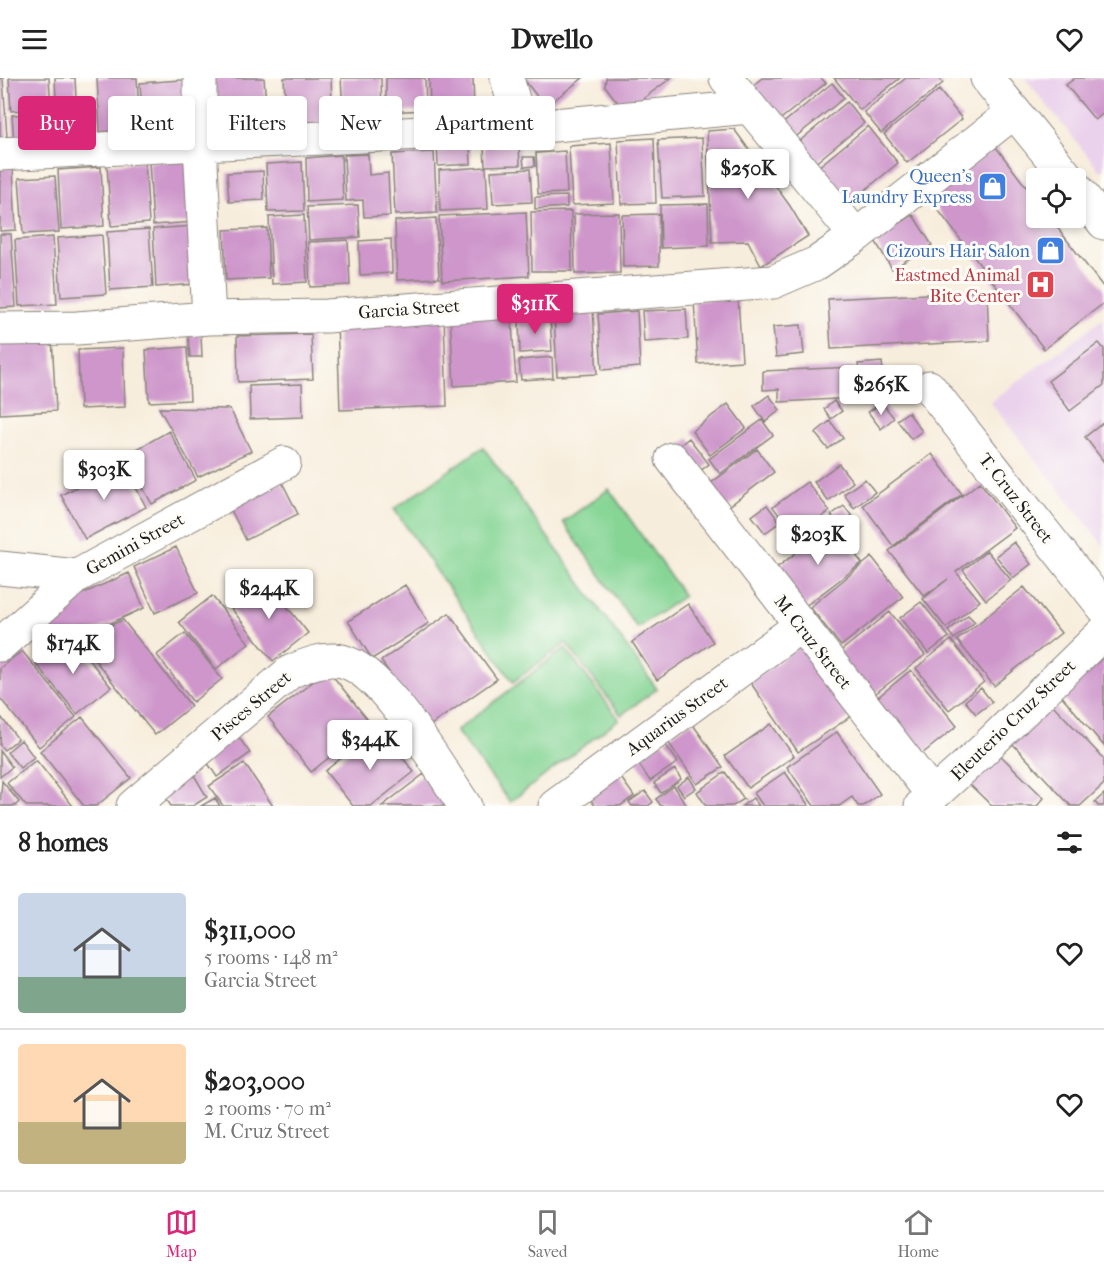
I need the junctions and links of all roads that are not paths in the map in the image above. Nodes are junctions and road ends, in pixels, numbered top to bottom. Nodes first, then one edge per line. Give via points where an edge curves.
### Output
1 (200, 78) edge
2 (507, 78) edge
3 (726, 78) edge
4 (987, 78) edge
5 (512, 96) edge
6 (750, 107) junction
7 (1014, 112) junction
8 (555, 125) edge
9 (414, 133) edge
10 (200, 144) junction
11 (0, 153) edge
12 (1060, 168) edge
13 (1086, 200) edge
14 (1104, 223) edge
15 (856, 236) junction
16 (209, 318) junction
17 (0, 329) edge
18 (929, 387) dead end
19 (672, 459) dead end
20 (284, 463) dead end
21 (0, 568) edge
22 (77, 576) junction
23 (1104, 608) edge
24 (800, 626) junction
25 (1104, 632) edge
26 (0, 645) edge
27 (927, 801) edge
28 (133, 806) edge
29 (465, 806) edge
30 (555, 806) edge

1 - 10 street
2 - 5 street
3 - 6 street
4 - 7 street
6 - 8 street
6 - 15 street
7 - 12 street
7 - 15 street, Garcia Street
9 - 10 street
10 - 11 street
10 - 16 street
13 - 14 street
15 - 16 street, Garcia Street via 817,263 773,282 327,316
16 - 17 street, Garcia Street via 77,328
18 - 23 street, T. Cruz Street
19 - 24 street, M. Cruz Street
20 - 22 street, Gemini Street
21 - 22 street
22 - 26 street, Gemini Street
24 - 27 street, M. Cruz Street
24 - 30 street, Aquarius Street
25 - 27 street, Eleuterio Cruz Street
28 - 29 street, Pisces Street via 290,672 313,662 342,661 362,670 384,689

